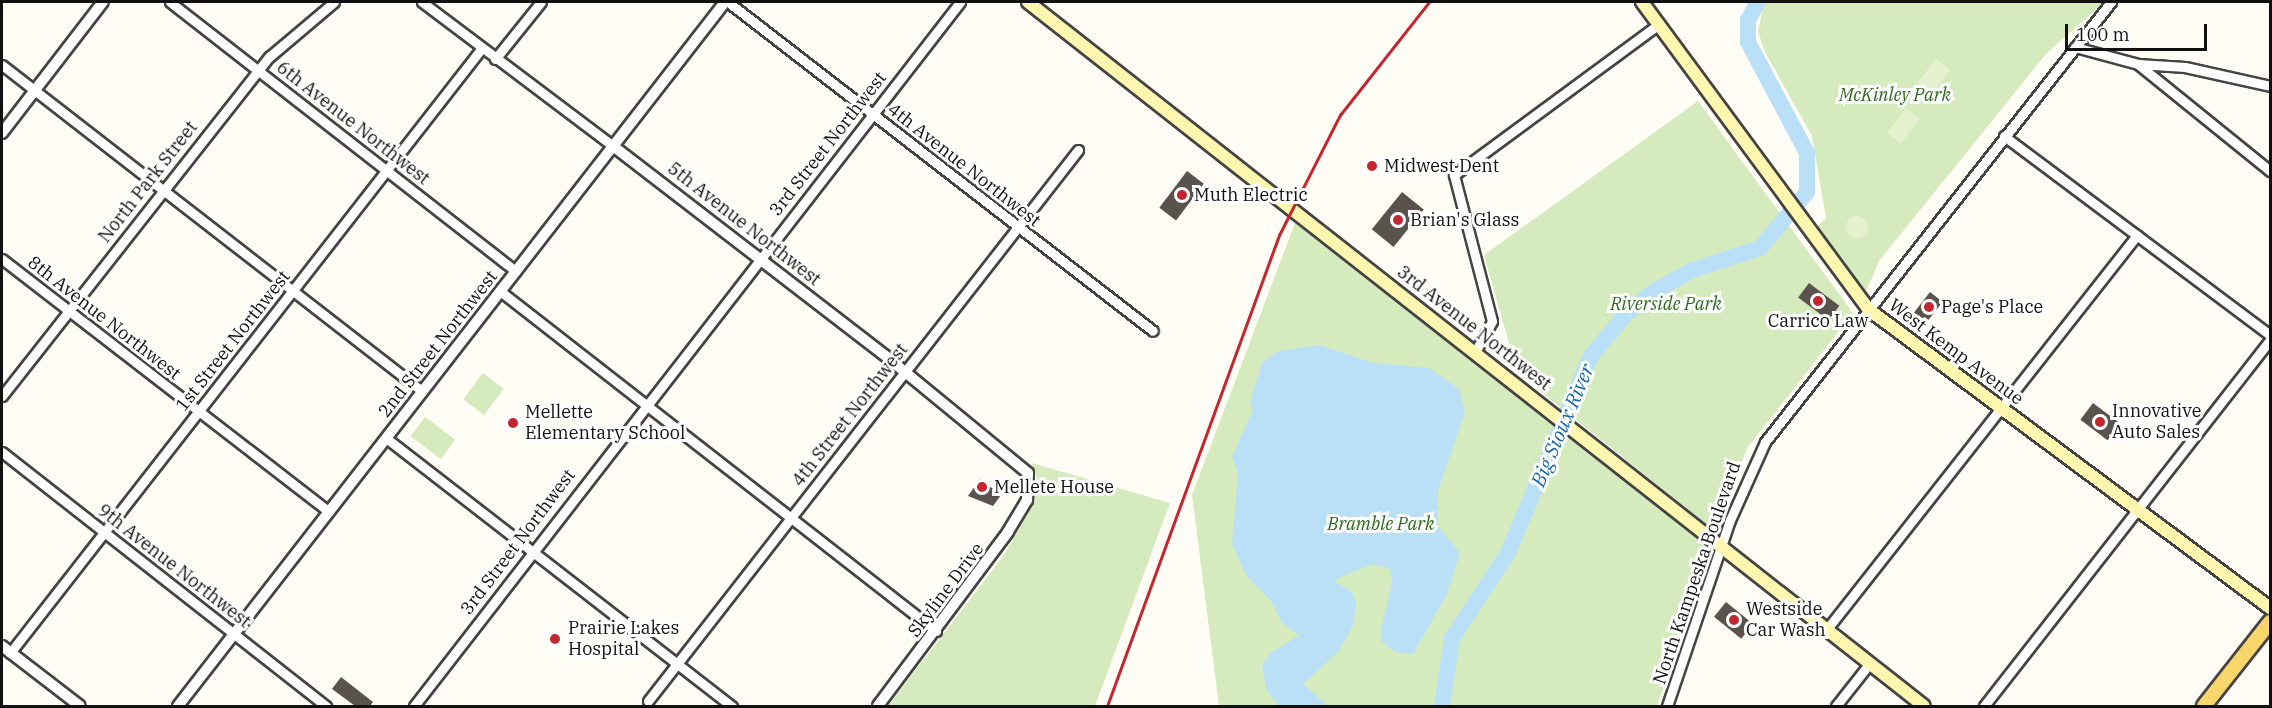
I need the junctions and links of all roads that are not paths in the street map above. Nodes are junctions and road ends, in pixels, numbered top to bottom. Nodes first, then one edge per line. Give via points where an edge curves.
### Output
1 (103, 2) edge
2 (170, 2) edge
3 (334, 2) edge
4 (422, 2) edge
5 (542, 2) edge
6 (726, 2) edge
7 (960, 2) edge
8 (1028, 2) edge
9 (1642, 2) edge
10 (2111, 2) edge
11 (1659, 24) junction
12 (2075, 47) junction
13 (481, 48) junction
14 (495, 59) junction
15 (2138, 64) junction
16 (2, 65) edge
17 (258, 70) junction
18 (2271, 86) edge
19 (34, 91) junction
20 (872, 115) junction
21 (2, 133) edge
22 (2004, 136) junction
23 (613, 146) junction
24 (1078, 150) dead end
25 (387, 171) junction
26 (2271, 171) edge
27 (163, 190) junction
28 (1017, 227) junction
29 (2137, 235) junction
30 (760, 258) junction
31 (2, 259) edge
32 (516, 271) junction
33 (292, 291) junction
34 (500, 291) junction
35 (1868, 309) junction
36 (69, 311) junction
37 (1153, 331) dead end
38 (2271, 334) edge
39 (2271, 340) edge
40 (1475, 352) junction
41 (903, 372) junction
42 (422, 391) junction
43 (2, 396) edge
44 (644, 404) junction
45 (2001, 408) junction
46 (199, 412) junction
47 (386, 438) junction
48 (2, 452) edge
49 (1030, 487) joint
50 (2139, 510) junction
51 (329, 512) junction
52 (791, 518) junction
53 (104, 533) junction
54 (1724, 546) junction
55 (532, 551) junction
56 (2271, 608) edge
57 (2271, 622) edge
58 (1827, 629) junction
59 (936, 631) junction
60 (234, 634) junction
61 (6, 649) edge
62 (1870, 663) junction
63 (677, 664) junction
64 (648, 700) dead end
65 (80, 706) edge
66 (178, 706) edge
67 (326, 706) edge
68 (414, 706) edge
69 (732, 706) edge
70 (878, 706) edge
71 (1667, 706) edge
72 (1836, 706) edge
73 (1924, 706) edge
74 (1984, 706) edge
75 (2204, 706) edge

1 - 19 street
2 - 17 street, 6th Avenue Northwest
3 - 17 street, North Park Street
4 - 13 street, 5th Avenue Northwest
5 - 14 street
6 - 20 street, 4th Avenue Northwest
6 - 23 street, 2nd Street Northwest
7 - 20 street, 3rd Street Northwest
8 - 40 main road, 3rd Avenue Northwest
9 - 11 main road, West Kemp Avenue
10 - 12 street, North Kampeska Boulevard
11 - 35 main road, West Kemp Avenue
11 - 40 street via 1454,175 1492,321
12 - 15 street
12 - 22 street, North Kampeska Boulevard
13 - 14 street, 5th Avenue Northwest
13 - 25 street, 1st Street Northwest
14 - 23 street, 5th Avenue Northwest
15 - 18 street via 2185,67
15 - 26 street
16 - 19 street
17 - 25 street, 6th Avenue Northwest
17 - 27 street, North Park Street
19 - 21 street
19 - 27 street
20 - 28 street, 4th Avenue Northwest
20 - 30 street, 3rd Street Northwest
22 - 29 street
22 - 35 street, North Kampeska Boulevard
23 - 30 street, 5th Avenue Northwest
23 - 32 street, 2nd Street Northwest
24 - 28 street, 4th Street Northwest
25 - 32 street, 6th Avenue Northwest
25 - 33 street, 1st Street Northwest
27 - 33 street
27 - 36 street, North Park Street
28 - 37 street, 4th Avenue Northwest
28 - 41 street, 4th Street Northwest
29 - 38 street
29 - 45 street
30 - 41 street, 5th Avenue Northwest
30 - 44 street, 3rd Street Northwest
31 - 36 street, 8th Avenue Northwest
32 - 34 street, 2nd Street Northwest
33 - 42 street
33 - 46 street, 1st Street Northwest
34 - 42 street, 2nd Street Northwest
34 - 44 street
35 - 45 main road, West Kemp Avenue
35 - 54 street, North Kampeska Boulevard via 1761,449
36 - 43 street, North Park Street
36 - 46 street, 8th Avenue Northwest
39 - 50 street
40 - 54 main road, 3rd Avenue Northwest
41 - 49 street, 5th Avenue Northwest via 1018,461
41 - 52 street, 4th Street Northwest
42 - 47 street, 2nd Street Northwest
44 - 52 street
44 - 55 street, 3rd Street Northwest
45 - 50 main road, West Kemp Avenue
45 - 58 street
46 - 51 street, 8th Avenue Northwest
46 - 53 street, 1st Street Northwest
47 - 51 street, 2nd Street Northwest
47 - 55 street
48 - 53 street, 9th Avenue Northwest
49 - 59 street, Skyline Drive via 1008,532
50 - 56 main road, West Kemp Avenue
50 - 74 street
51 - 60 street, 2nd Street Northwest
52 - 59 street
52 - 63 street, 4th Street Northwest
53 - 60 street, 9th Avenue Northwest
53 - 61 street, 1st Street Northwest
54 - 58 main road, 3rd Avenue Northwest
54 - 71 street, North Kampeska Boulevard
55 - 63 street
55 - 68 street, 3rd Street Northwest
57 - 75 main road
58 - 62 main road, 3rd Avenue Northwest
59 - 70 street, Skyline Drive
60 - 66 street, 2nd Street Northwest
60 - 67 street, 9th Avenue Northwest
61 - 65 street
62 - 72 street
62 - 73 main road, 3rd Avenue Northwest
63 - 64 street, 4th Street Northwest
63 - 69 street

